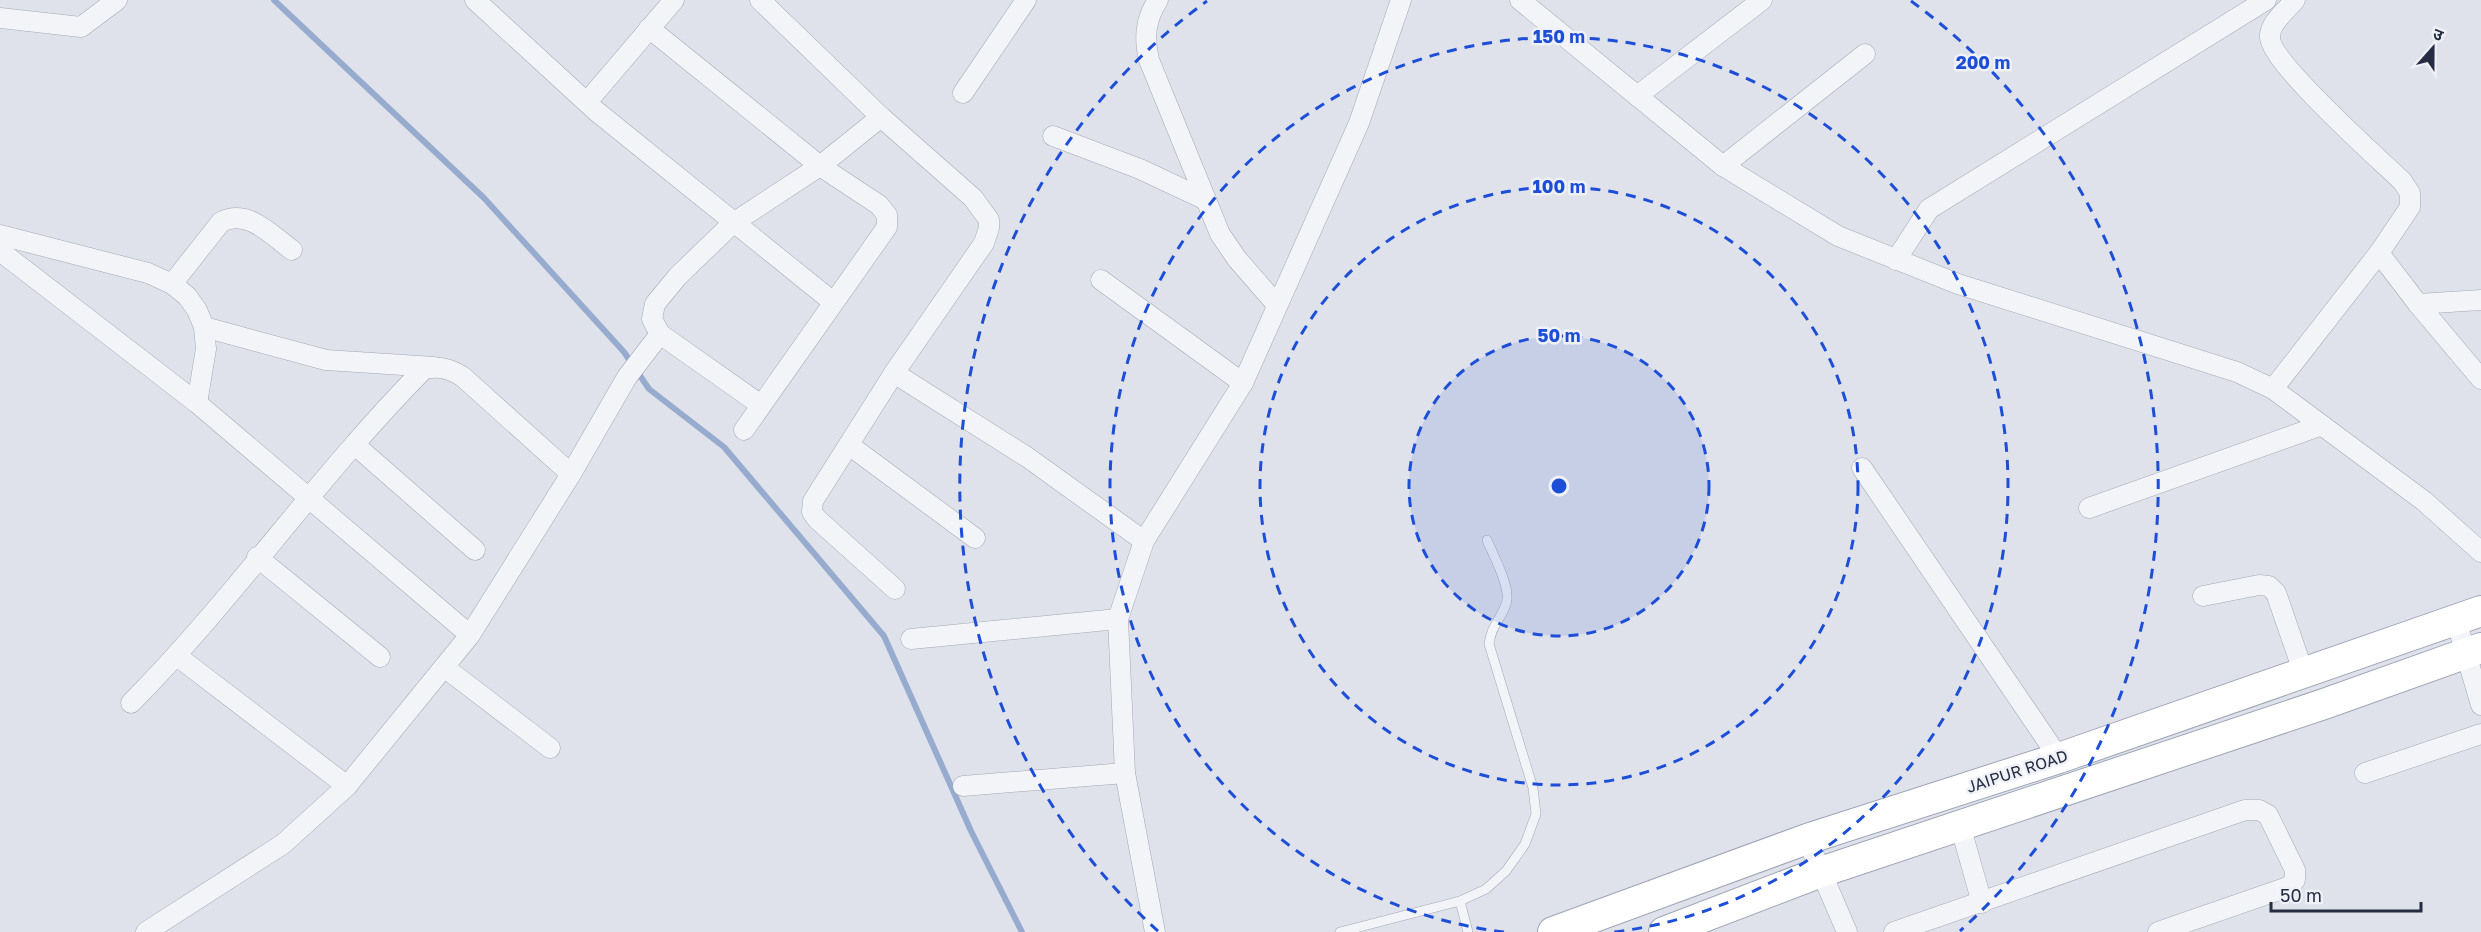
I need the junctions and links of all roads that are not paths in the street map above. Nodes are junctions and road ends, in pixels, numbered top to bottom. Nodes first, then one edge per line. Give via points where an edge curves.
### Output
1 (117, 0) edge
2 (476, 0) edge
3 (674, 0) edge
4 (760, 0) edge
5 (1026, 0) edge
6 (1158, 0) edge
7 (1401, 0) edge
8 (1520, 0) edge
9 (1762, 0) edge
10 (2266, 0) edge
11 (2292, 1) edge
12 (0, 18) edge
13 (649, 28) junction
14 (1864, 54) dead end
15 (963, 93) dead end
16 (1637, 96) junction
17 (587, 102) junction
18 (881, 117) junction
19 (1053, 136) dead end
20 (820, 166) junction
21 (1724, 166) junction
22 (1206, 200) junction
23 (733, 223) junction
24 (0, 235) edge
25 (292, 250) dead end
26 (0, 251) edge
27 (2379, 253) junction
28 (1896, 260) junction
29 (1101, 280) dead end
30 (172, 284) junction
31 (2481, 300) edge
32 (832, 302) junction
33 (2418, 304) junction
34 (1277, 305) junction
35 (204, 327) junction
36 (660, 334) junction
37 (435, 367) junction
38 (894, 373) junction
39 (1230, 373) junction
40 (2481, 379) edge
41 (2273, 390) junction
42 (197, 403) junction
43 (760, 405) junction
44 (2322, 425) junction
45 (744, 430) dead end
46 (355, 445) junction
47 (849, 445) junction
48 (1862, 468) dead end
49 (571, 474) junction
50 (308, 497) junction
51 (2089, 508) dead end
52 (975, 538) dead end
53 (1487, 540) dead end
54 (1144, 541) junction
55 (475, 550) dead end
56 (2481, 552) edge
57 (257, 557) junction
58 (895, 589) dead end
59 (2203, 596) dead end
60 (2468, 616) edge
61 (1118, 619) junction
62 (470, 635) junction
63 (911, 639) dead end
64 (2473, 650) edge
65 (177, 656) junction
66 (380, 657) dead end
67 (444, 667) junction
68 (2304, 674) junction
69 (131, 703) dead end
70 (2481, 705) edge
71 (2481, 734) edge
72 (550, 748) dead end
73 (2059, 758) junction
74 (1125, 773) junction
75 (2365, 773) dead end
76 (347, 786) junction
77 (963, 786) dead end
78 (1960, 825) junction
79 (1807, 839) junction
80 (1821, 872) junction
81 (1460, 901) junction
82 (1982, 903) junction
83 (2205, 924) edge
84 (146, 932) edge
85 (1155, 932) edge
86 (1340, 932) edge
87 (1468, 932) edge
88 (1552, 932) edge
89 (1664, 932) edge
90 (1847, 932) edge
91 (1894, 932) edge
92 (2158, 932) edge

1 - 12 street via 81,27
2 - 17 street
3 - 13 street
4 - 18 street
5 - 15 street
6 - 22 street via 1144,38 1149,60
7 - 34 street via 1359,123
8 - 16 street
9 - 16 street
10 - 28 street via 1929,209
11 - 27 street via 2272,27 2274,51 2402,181 2410,194 2410,207
13 - 17 street
13 - 20 street
14 - 21 street
16 - 21 street
17 - 23 street
18 - 20 street
18 - 38 street via 973,198 989,220 984,243
19 - 22 street via 1140,169
20 - 23 street
20 - 32 street via 887,214 887,227
21 - 28 street via 1838,236
22 - 34 street via 1226,242
23 - 32 street
23 - 36 street via 655,304 652,319
24 - 30 street via 148,273
25 - 30 street via 255,223 242,217 230,218 221,222
26 - 42 street
27 - 33 street
27 - 41 street
28 - 41 street via 1958,284 2237,372
29 - 39 street
30 - 35 street via 198,310
31 - 33 street
32 - 43 street
33 - 40 street
34 - 39 street
35 - 37 street via 326,360
35 - 42 street via 206,349
36 - 43 street
36 - 49 street via 627,377
37 - 46 street via 424,369
37 - 49 street via 450,368 463,377
38 - 47 street
38 - 54 street via 1027,457
39 - 54 street
41 - 44 street
42 - 50 street
43 - 45 street
44 - 51 street
44 - 56 street via 2424,501
46 - 50 street
46 - 55 street
47 - 52 street
47 - 58 street via 813,501 812,512
48 - 73 street
49 - 62 street
50 - 57 street
50 - 62 street
53 - 81 lane via 1508,592 1507,604 1491,631 1489,644 1533,788 1536,814 1525,844 1506,872 1486,889
54 - 61 street
57 - 65 street
57 - 66 street
59 - 68 street via 2269,586 2276,593
60 - 64 street
60 - 68 main road, JAIPUR ROAD
61 - 63 street
61 - 74 street
62 - 67 street
64 - 70 street
64 - 78 main road, JAIPUR ROAD via 2313,708
65 - 69 street
65 - 76 street
67 - 72 street
67 - 76 street
68 - 73 main road, JAIPUR ROAD
71 - 75 street
73 - 79 main road, JAIPUR ROAD
74 - 77 street
74 - 85 street
76 - 84 street via 283,844
78 - 80 main road, JAIPUR ROAD
78 - 82 street
79 - 80 street
79 - 88 main road, JAIPUR ROAD
80 - 89 main road, JAIPUR ROAD
80 - 90 street
81 - 86 lane
81 - 87 lane
82 - 83 street via 2245,810 2259,810 2268,815 2295,870 2295,880 2288,887
82 - 91 street
83 - 92 street

